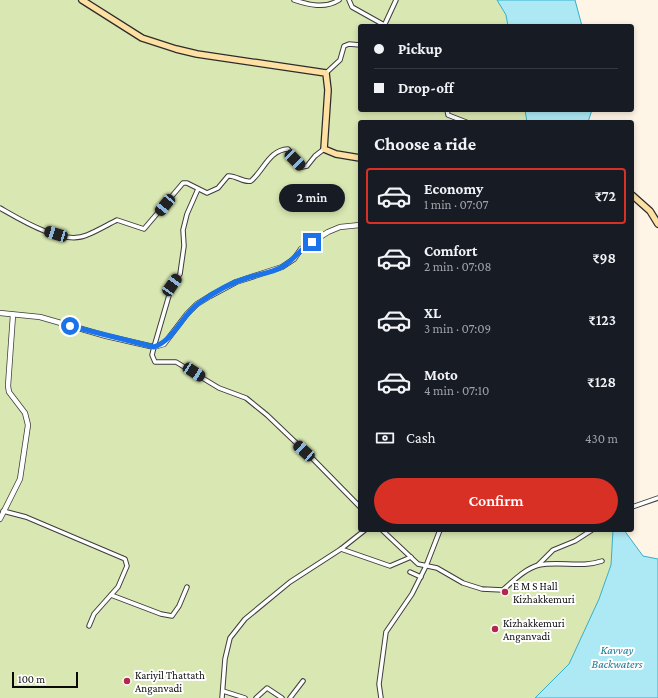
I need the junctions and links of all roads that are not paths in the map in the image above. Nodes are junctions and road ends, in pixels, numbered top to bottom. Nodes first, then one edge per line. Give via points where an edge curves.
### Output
1 (82, 0) edge
2 (294, 0) edge
3 (339, 0) edge
4 (349, 0) edge
5 (396, 0) edge
6 (382, 24) edge
7 (386, 24) edge
8 (358, 45) edge
9 (326, 73) junction
10 (448, 112) edge
11 (461, 120) edge
12 (324, 148) junction
13 (358, 158) edge
14 (198, 189) junction
15 (634, 197) edge
16 (0, 208) edge
17 (658, 224) edge
18 (358, 225) edge
19 (0, 312) edge
20 (12, 315) junction
21 (154, 347) junction
22 (658, 498) edge
23 (358, 505) edge
24 (634, 506) edge
25 (3, 511) junction
26 (0, 519) edge
27 (362, 532) edge
28 (384, 532) edge
29 (439, 532) edge
30 (589, 532) edge
31 (340, 549) junction
32 (411, 557) junction
33 (602, 561) dead end
34 (426, 566) junction
35 (538, 566) junction
36 (410, 572) dead end
37 (421, 577) junction
38 (187, 587) dead end
39 (111, 595) junction
40 (90, 626) dead end
41 (303, 680) dead end
42 (223, 691) junction
43 (222, 698) edge
44 (245, 698) edge
45 (256, 698) edge
46 (282, 698) edge
47 (290, 698) edge
48 (381, 698) edge

1 - 9 main road via 142,38 176,49
2 - 3 street via 304,4 331,5
4 - 6 street via 352,7
5 - 7 street
8 - 9 street via 344,46 340,60
9 - 12 main road via 328,90
10 - 11 street via 448,115
12 - 13 main road via 336,154
12 - 14 street via 307,166 302,167 288,149 280,150 251,181 228,176 211,192
14 - 16 street via 183,183 144,229 117,220 86,236 56,234 27,224
14 - 21 street via 183,230 184,246 180,274 172,285
15 - 17 main road via 650,211
18 - 21 street via 340,227 328,232 301,249 294,259 282,267 236,282 210,296 187,314 164,344
19 - 20 street
20 - 21 street via 40,317
20 - 25 street via 8,386 9,392 25,413 28,425 20,478
21 - 23 street via 152,355 155,362 176,362 220,388 246,398 267,415
22 - 24 street
25 - 26 street
25 - 39 street via 26,517 125,559 127,566
27 - 31 street
28 - 32 street
29 - 34 street
30 - 35 street via 553,550
31 - 32 street via 390,566
31 - 42 street via 290,582 245,619 230,638 225,658
32 - 34 street via 418,564
33 - 35 street via 591,565
34 - 35 street via 438,568 463,583 482,589 503,590 521,574
34 - 37 street
36 - 37 street
37 - 48 street via 386,632 379,684
38 - 39 street via 172,616
39 - 40 street via 94,614
41 - 47 street
42 - 43 street
42 - 44 street
45 - 46 street via 267,688

